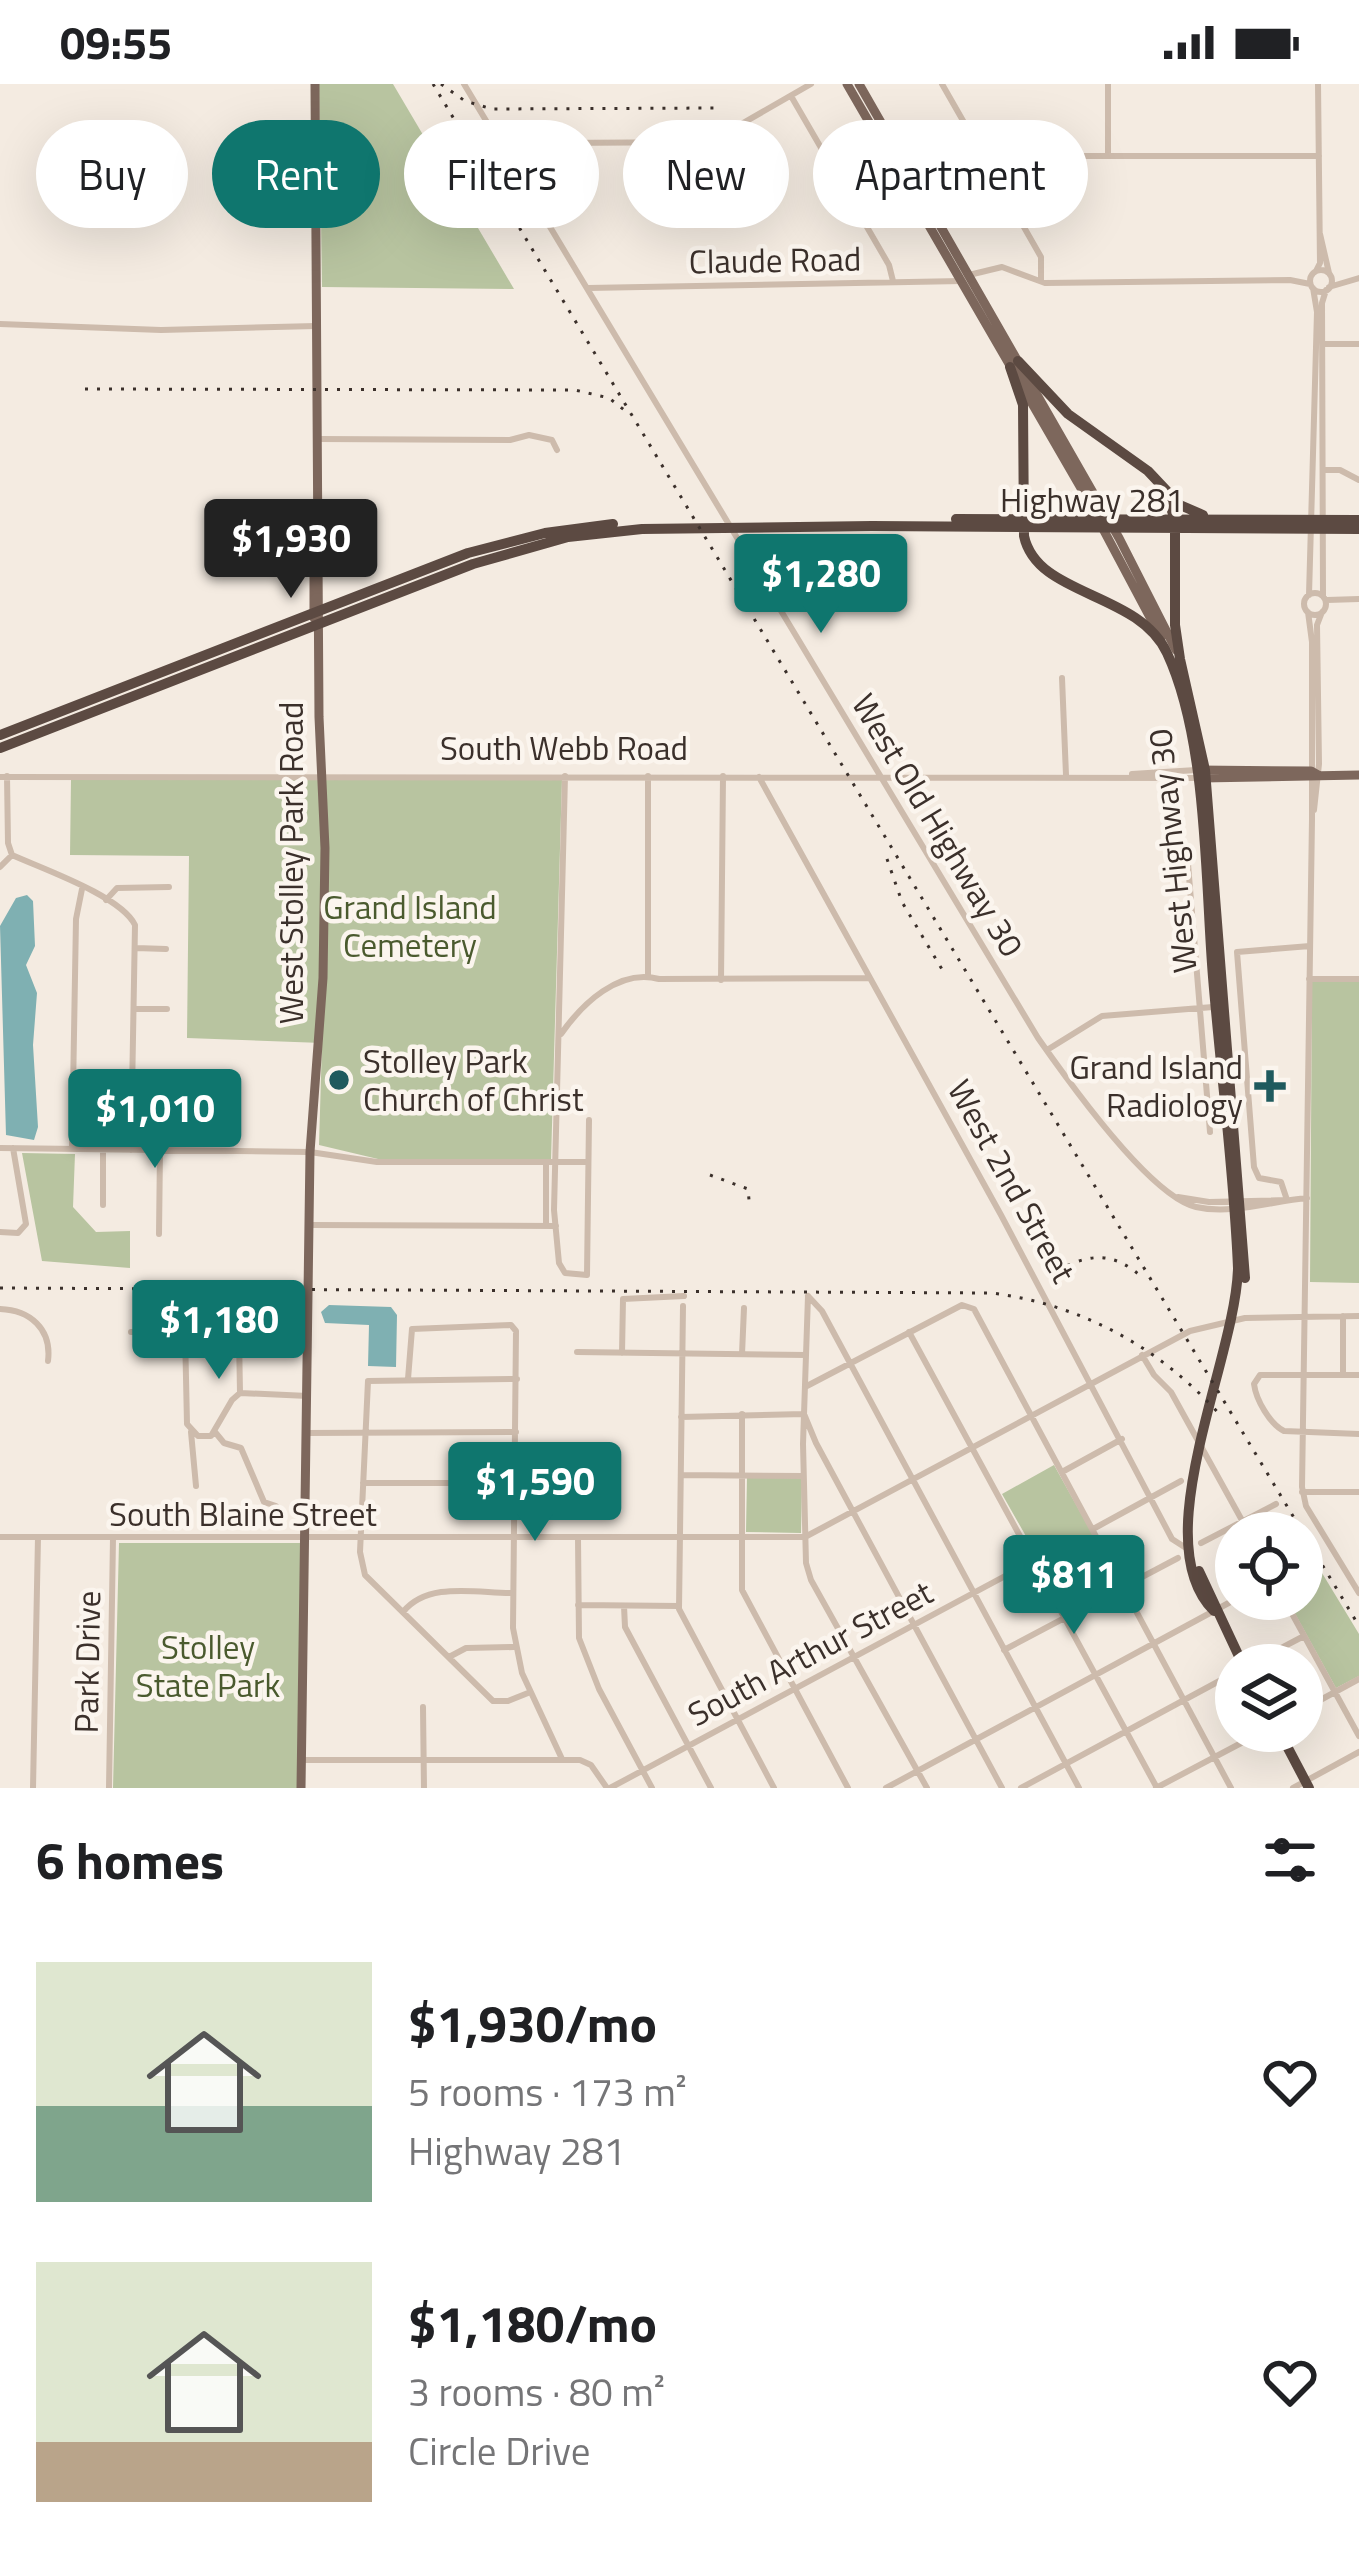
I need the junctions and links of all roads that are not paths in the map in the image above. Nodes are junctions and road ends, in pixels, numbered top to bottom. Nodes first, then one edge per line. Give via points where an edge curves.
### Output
1 (315, 84) edge
2 (464, 84) edge
3 (811, 84) edge
4 (847, 84) edge
5 (859, 84) edge
6 (942, 84) edge
7 (1108, 84) edge
8 (1318, 84) edge
9 (791, 96) junction
10 (486, 120) edge
11 (963, 120) edge
12 (599, 143) edge
13 (1088, 156) edge
14 (1108, 156) junction
15 (1318, 156) junction
16 (551, 228) edge
17 (1025, 228) edge
18 (1319, 231) junction
19 (1314, 272) junction
20 (1329, 274) junction
21 (1359, 277) edge
22 (968, 280) junction
23 (1290, 280) junction
24 (893, 282) junction
25 (1040, 282) junction
26 (1312, 286) junction
27 (588, 288) junction
28 (1328, 289) junction
29 (0, 324) edge
30 (316, 326) junction
31 (1324, 344) junction
32 (1359, 344) edge
33 (1014, 364) junction
34 (1316, 367) junction
35 (1323, 399) junction
36 (1313, 415) junction
37 (316, 439) junction
38 (1322, 447) junction
39 (557, 450) dead end
40 (1322, 470) junction
41 (1359, 480) edge
42 (1165, 490) junction
43 (1024, 523) junction
44 (1175, 524) junction
45 (1241, 524) junction
46 (1359, 524) edge
47 (746, 525) junction
48 (1316, 525) junction
49 (971, 526) junction
50 (1113, 537) junction
51 (1028, 550) junction
52 (1175, 568) junction
53 (1309, 595) junction
54 (1324, 597) junction
55 (1358, 599) edge
56 (1324, 611) junction
57 (1308, 612) junction
58 (317, 618) junction
59 (1166, 650) junction
60 (1312, 651) junction
61 (1180, 659) junction
62 (1062, 678) dead end
63 (1320, 686) junction
64 (1312, 698) junction
65 (1319, 726) junction
66 (0, 734) edge
67 (0, 748) edge
68 (1201, 774) junction
69 (323, 775) junction
70 (1313, 775) junction
71 (1359, 775) edge
72 (4, 776) edge
73 (565, 776) junction
74 (648, 776) junction
75 (723, 776) junction
76 (758, 776) junction
77 (880, 776) junction
78 (1066, 776) junction
79 (12, 855) junction
80 (1188, 864) dead end
81 (0, 867) edge
82 (169, 887) dead end
83 (82, 888) junction
84 (106, 900) junction
85 (1310, 946) junction
86 (136, 949) junction
87 (166, 949) dead end
88 (648, 976) junction
89 (870, 978) junction
90 (1309, 979) junction
91 (1359, 979) edge
92 (721, 980) junction
93 (1241, 1004) junction
94 (1220, 1006) junction
95 (1199, 1008) junction
96 (134, 1009) junction
97 (167, 1009) dead end
98 (558, 1038) junction
99 (1047, 1050) junction
100 (589, 1120) dead end
101 (1210, 1132) dead end
102 (0, 1148) edge
103 (14, 1148) junction
104 (72, 1149) junction
105 (103, 1149) junction
106 (131, 1150) junction
107 (160, 1150) junction
108 (310, 1152) junction
109 (587, 1162) junction
110 (550, 1163) junction
111 (1307, 1198) junction
112 (1287, 1200) junction
113 (1237, 1204) junction
114 (103, 1205) dead end
115 (311, 1225) junction
116 (546, 1226) junction
117 (556, 1226) junction
118 (0, 1232) edge
119 (159, 1234) dead end
120 (683, 1296) dead end
121 (683, 1306) dead end
122 (744, 1308) dead end
123 (0, 1309) edge
124 (1305, 1316) junction
125 (1343, 1316) junction
126 (1359, 1316) edge
127 (130, 1332) dead end
128 (185, 1332) junction
129 (909, 1332) junction
130 (577, 1352) dead end
131 (622, 1353) junction
132 (682, 1354) junction
133 (742, 1354) junction
134 (806, 1355) junction
135 (1142, 1355) junction
136 (48, 1361) dead end
137 (851, 1366) junction
138 (1304, 1375) junction
139 (1343, 1375) junction
140 (1359, 1375) edge
141 (408, 1379) junction
142 (517, 1379) junction
143 (1091, 1382) junction
144 (805, 1387) junction
145 (240, 1393) junction
146 (308, 1396) junction
147 (742, 1414) junction
148 (804, 1414) junction
149 (1031, 1414) junction
150 (681, 1417) junction
151 (215, 1432) junction
152 (307, 1432) junction
153 (365, 1432) junction
154 (516, 1432) junction
155 (1303, 1433) junction
156 (1359, 1434) edge
157 (192, 1437) junction
158 (1122, 1439) junction
159 (816, 1443) junction
160 (803, 1444) junction
161 (971, 1447) junction
162 (1062, 1472) junction
163 (681, 1475) junction
164 (742, 1476) junction
165 (804, 1476) junction
166 (912, 1479) junction
167 (1191, 1482) junction
168 (363, 1483) junction
169 (515, 1483) junction
170 (196, 1486) dead end
171 (1302, 1492) junction
172 (1359, 1492) edge
173 (1151, 1498) junction
174 (1276, 1504) dead end
175 (275, 1506) dead end
176 (853, 1511) junction
177 (1238, 1512) edge
178 (1260, 1512) edge
179 (1093, 1529) junction
180 (1215, 1536) edge
181 (0, 1537) edge
182 (38, 1537) junction
183 (805, 1537) junction
184 (113, 1538) junction
185 (306, 1538) junction
186 (361, 1538) junction
187 (514, 1538) junction
188 (578, 1538) junction
189 (741, 1538) junction
190 (679, 1539) junction
191 (1190, 1549) junction
192 (1033, 1561) junction
193 (1123, 1586) junction
194 (973, 1592) junction
195 (513, 1593) junction
196 (1359, 1593) edge
197 (578, 1605) junction
198 (624, 1606) junction
199 (679, 1606) junction
200 (1214, 1611) junction
201 (403, 1612) junction
202 (1064, 1618) junction
203 (1295, 1620) edge
204 (914, 1624) junction
205 (1304, 1636) junction
206 (1154, 1642) junction
207 (1234, 1644) edge
208 (1288, 1644) edge
209 (515, 1648) junction
210 (1004, 1650) junction
211 (854, 1656) junction
212 (448, 1657) junction
213 (1094, 1672) junction
214 (1359, 1679) edge
215 (1215, 1683) edge
216 (794, 1689) junction
217 (1335, 1692) junction
218 (529, 1693) junction
219 (1184, 1699) junction
220 (1323, 1699) edge
221 (1033, 1706) junction
222 (423, 1707) dead end
223 (739, 1719) junction
224 (1126, 1731) junction
225 (1359, 1736) edge
226 (976, 1739) junction
227 (688, 1746) junction
228 (1226, 1752) edge
229 (1290, 1752) edge
230 (1359, 1752) edge
231 (1215, 1758) junction
232 (425, 1759) junction
233 (562, 1759) junction
234 (302, 1760) junction
235 (1066, 1764) junction
236 (643, 1771) junction
237 (919, 1772) junction
238 (1308, 1785) edge
239 (33, 1788) edge
240 (109, 1788) edge
241 (301, 1788) edge
242 (424, 1788) edge
243 (608, 1788) edge
244 (652, 1788) edge
245 (711, 1788) edge
246 (774, 1788) edge
247 (848, 1788) edge
248 (886, 1788) edge
249 (927, 1788) edge
250 (1002, 1788) edge
251 (1021, 1788) edge
252 (1078, 1788) edge
253 (1156, 1788) edge
254 (1231, 1788) edge
255 (1292, 1788) edge

1 - 30 main road, West Stolley Park Road
2 - 10 street, West Old Highway 30
3 - 9 street
4 - 22 main road, West Highway 30
5 - 22 main road, West Highway 30
6 - 11 street
7 - 14 street
8 - 15 street
9 - 12 street via 710,142
9 - 24 street
13 - 14 street
14 - 15 street
15 - 18 street
16 - 27 street, West Old Highway 30
17 - 25 street via 1041,256
18 - 19 street
18 - 20 street
19 - 20 street
19 - 23 street, Claude Road
19 - 26 street
20 - 21 street
20 - 28 street
21 - 28 street
22 - 24 street, Claude Road
22 - 25 street, Claude Road via 1003,267
22 - 33 main road, West Highway 30
23 - 25 street, Claude Road
23 - 26 street, Claude Road
24 - 27 street, Claude Road
26 - 28 street, Claude Road
26 - 34 street
27 - 77 street, West Old Highway 30
28 - 31 street
29 - 30 street
30 - 37 main road, West Stolley Park Road
31 - 32 street
31 - 35 street
33 - 42 highway
33 - 43 highway via 1023,405
33 - 50 main road, West Highway 30
34 - 35 street
34 - 36 street
35 - 38 street
36 - 38 street
36 - 48 street
37 - 39 street via 529,435
37 - 58 main road, West Stolley Park Road
38 - 40 street
40 - 41 street
40 - 48 street
42 - 44 highway
42 - 45 highway via 1195,513
43 - 44 highway, Highway 281
43 - 47 highway, Highway 281
43 - 49 highway, Highway 281
43 - 51 highway
44 - 45 highway, Highway 281
44 - 52 highway
45 - 48 highway, Highway 281
45 - 52 highway via 1188,536
46 - 48 highway, Highway 281
47 - 49 highway, Highway 281
47 - 58 highway, Highway 281 via 604,532 524,547
48 - 53 street
48 - 54 street
49 - 51 highway via 1005,533
50 - 59 main road, West Highway 30
50 - 61 main road, West Highway 30
51 - 59 highway via 1058,579 1132,613
52 - 61 highway
53 - 54 street
53 - 57 street
54 - 55 street
54 - 56 street
55 - 56 street
56 - 57 street
56 - 63 street via 1317,625
57 - 60 street
58 - 66 highway, Highway 281
58 - 67 highway, Highway 281
58 - 69 main road, West Stolley Park Road
59 - 68 highway, West Highway 30
60 - 63 street
60 - 64 street
61 - 68 highway, West Highway 30
62 - 78 street
63 - 65 street
64 - 65 street
64 - 70 street
65 - 70 street
68 - 70 main road, South Webb Road
68 - 78 street, South Webb Road
68 - 94 highway, West Highway 30
69 - 72 street, South Webb Road
69 - 73 street, South Webb Road
69 - 108 main road, West Stolley Park Road via 323,977
70 - 71 main road, South Webb Road
70 - 85 street
72 - 79 street
73 - 74 street, South Webb Road
73 - 98 street
74 - 75 street, South Webb Road
74 - 88 street
75 - 76 street, South Webb Road
75 - 92 street
76 - 77 street, South Webb Road
76 - 89 street, West 2nd Street
77 - 78 street, South Webb Road
77 - 99 street, West Old Highway 30
79 - 81 street
79 - 83 street
80 - 95 street
82 - 84 street via 117,889
83 - 84 street
83 - 104 street
84 - 86 street via 130,914
85 - 90 street
85 - 93 street via 1237,952
86 - 87 street
86 - 96 street
88 - 92 street
88 - 98 street via 597,992
89 - 92 street
89 - 143 street, West 2nd Street
90 - 91 street
90 - 111 street
93 - 94 street
93 - 112 street via 1255,1172 1281,1182
94 - 95 street
94 - 113 highway, West Highway 30
95 - 99 street via 1102,1016
95 - 101 street
96 - 97 street
96 - 106 street
98 - 110 street
99 - 113 street, West Old Highway 30 via 1160,1185 1178,1196
100 - 109 street
102 - 103 street
103 - 104 street
103 - 118 street via 26,1224
104 - 105 street
105 - 106 street
105 - 114 street
106 - 107 street
107 - 108 street
107 - 119 street
108 - 110 street via 377,1162
108 - 115 main road, West Stolley Park Road
109 - 110 street
109 - 117 street via 587,1275 565,1273
110 - 116 street
110 - 117 street
111 - 112 street, West Old Highway 30
111 - 124 street
112 - 113 street, West Old Highway 30
113 - 167 highway, West Highway 30 via 1238,1305
115 - 116 street
115 - 146 main road, West Stolley Park Road
116 - 117 street
120 - 131 street via 626,1297
121 - 132 street
122 - 133 street
123 - 136 street via 34,1320 46,1336
124 - 125 street, South Blaine Street
124 - 135 street, South Blaine Street via 1245,1318
124 - 138 street
125 - 126 street, South Blaine Street
125 - 139 street
127 - 128 street
128 - 145 street via 239,1336
128 - 157 street
129 - 137 street
129 - 149 street via 970,1305
129 - 161 street
130 - 131 street
131 - 132 street
132 - 133 street
132 - 150 street
133 - 134 street
134 - 137 street via 808,1296
134 - 144 street
135 - 143 street, South Blaine Street
135 - 177 street via 1172,1392
137 - 144 street
137 - 166 street
138 - 139 street
138 - 155 street
138 - 155 street via 1260,1376 1254,1384 1280,1429
139 - 140 street
141 - 142 street
141 - 142 street via 409,1335 418,1328 511,1325
141 - 153 street via 368,1382
142 - 154 street
143 - 149 street, South Blaine Street
143 - 158 street, West 2nd Street
144 - 148 street
145 - 146 street
145 - 151 street
146 - 152 main road, West Stolley Park Road
147 - 148 street
147 - 150 street
147 - 164 street
148 - 159 street
148 - 160 street
149 - 161 street, South Blaine Street
149 - 162 street
150 - 163 street
151 - 157 street
151 - 175 street via 241,1448 265,1502
152 - 153 street
152 - 185 main road, West Stolley Park Road
153 - 154 street
153 - 168 street
154 - 169 street
155 - 156 street
155 - 171 street
157 - 170 street
158 - 162 street
158 - 173 street, West 2nd Street
159 - 160 street
159 - 176 street
160 - 165 street
161 - 166 street, South Blaine Street
161 - 192 street
162 - 179 street
163 - 164 street
163 - 190 street
164 - 165 street
164 - 189 street
165 - 183 street
166 - 176 street, South Blaine Street
166 - 194 street
167 - 173 street
167 - 191 highway, West Highway 30
168 - 169 street
168 - 186 street
169 - 187 street
171 - 172 street
171 - 196 street
173 - 179 street
173 - 191 street, West 2nd Street via 1173,1541
174 - 178 street
176 - 183 street, South Blaine Street
176 - 204 street
179 - 193 street
180 - 191 street
181 - 182 street, South Blaine Street
182 - 184 street, South Blaine Street
182 - 239 street
183 - 189 street, South Blaine Street
183 - 211 street via 811,1580
184 - 185 street, South Blaine Street
184 - 240 street, Park Drive
185 - 186 street, South Blaine Street
185 - 234 main road, West Stolley Park Road
186 - 187 street, South Blaine Street
186 - 201 street via 364,1575
187 - 188 street, South Blaine Street
187 - 195 street
188 - 190 street, South Blaine Street
188 - 197 street
189 - 190 street, South Blaine Street
189 - 216 street via 742,1590
190 - 199 street
191 - 193 street
191 - 200 highway, West 2nd Street
192 - 194 street, South Arthur Street
192 - 202 street
193 - 202 street
193 - 206 street
194 - 204 street, South Arthur Street
194 - 210 street
195 - 201 street via 428,1592
195 - 209 street
197 - 198 street
197 - 236 street via 584,1654
198 - 199 street
198 - 227 street via 625,1628
199 - 223 street
200 - 206 street
200 - 207 highway, West 2nd Street
201 - 212 street
202 - 210 street
202 - 213 street
203 - 205 street
204 - 211 street, South Arthur Street
204 - 226 street
205 - 208 street
205 - 217 street
206 - 213 street
206 - 219 street
209 - 212 street via 461,1648
209 - 218 street
210 - 221 street
211 - 216 street, South Arthur Street
211 - 237 street
212 - 218 street via 493,1701
213 - 221 street
213 - 224 street
214 - 217 street
215 - 219 street
216 - 223 street, South Arthur Street
216 - 247 street
217 - 220 street
217 - 225 street
218 - 233 street
219 - 224 street
219 - 231 street
221 - 226 street
221 - 235 street
222 - 232 street
223 - 227 street, South Arthur Street
223 - 246 street
224 - 235 street
224 - 253 street
226 - 237 street
226 - 250 street
227 - 236 street, South Arthur Street
227 - 245 street
228 - 231 street
229 - 238 highway
230 - 238 street
231 - 253 street
231 - 254 street
232 - 233 street
232 - 234 street
232 - 242 street
233 - 243 street via 591,1765
234 - 241 main road, West Stolley Park Road
235 - 251 street
235 - 252 street
236 - 243 street, South Arthur Street
236 - 244 street
237 - 248 street
237 - 249 street
238 - 255 street

